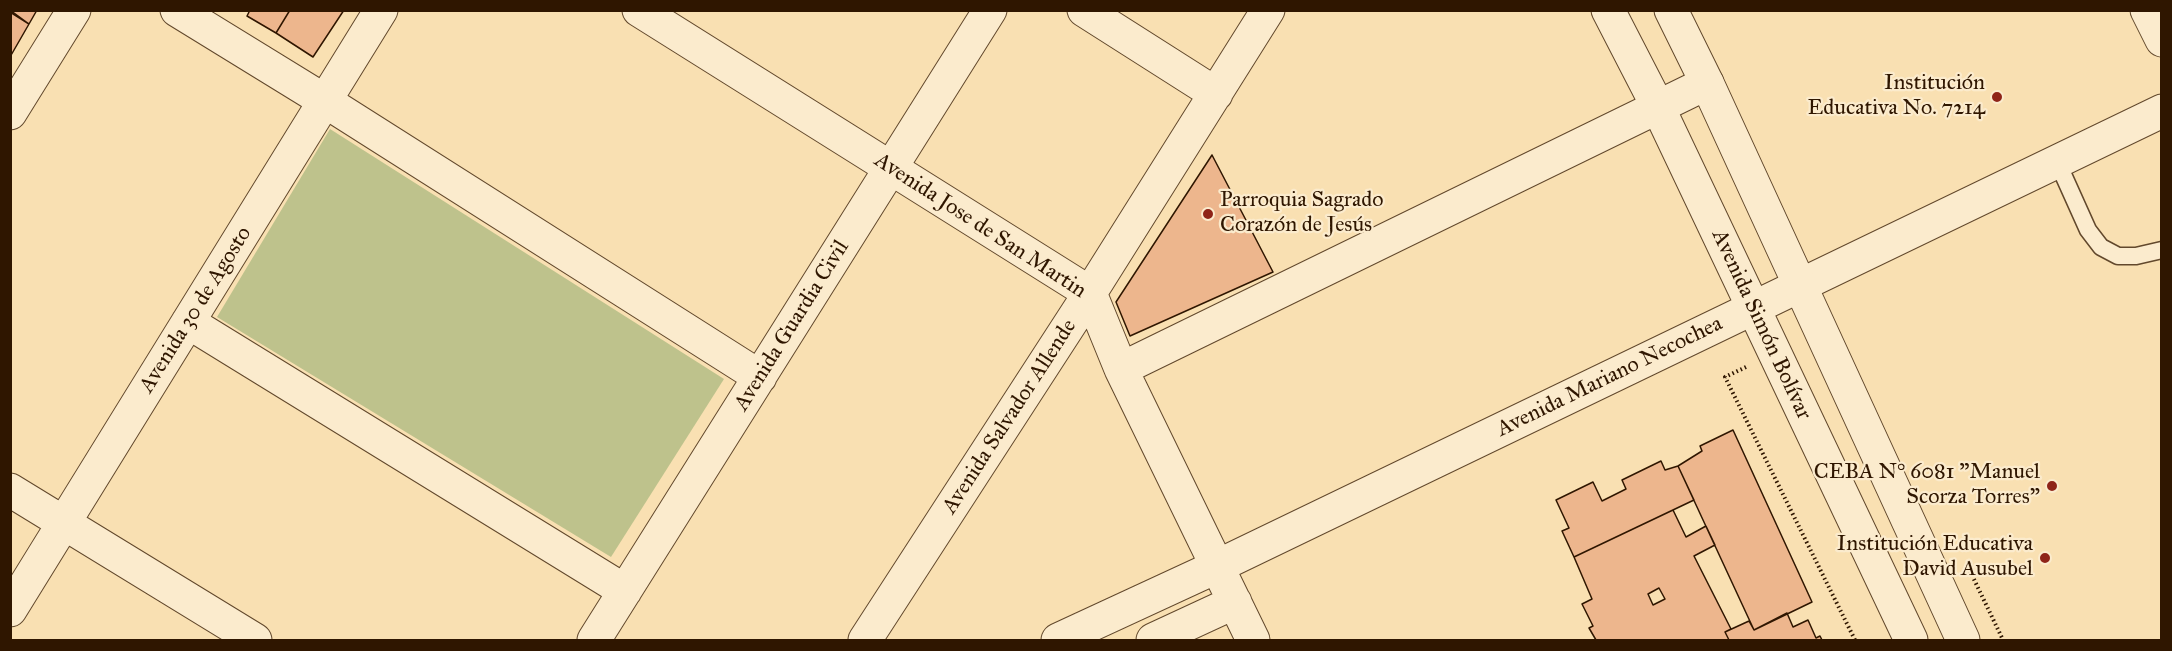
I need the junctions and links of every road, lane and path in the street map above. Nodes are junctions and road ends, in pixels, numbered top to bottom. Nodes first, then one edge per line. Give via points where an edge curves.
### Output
1 (74, 10) edge
2 (177, 10) edge
3 (381, 10) edge
4 (639, 10) edge
5 (990, 10) edge
6 (1084, 10) edge
7 (1268, 10) edge
8 (1608, 10) edge
9 (1671, 10) edge
10 (1707, 83) junction
11 (1216, 94) junction
12 (325, 101) junction
13 (1658, 107) junction
14 (2162, 111) edge
15 (10, 113) edge
16 (2057, 161) junction
17 (891, 168) junction
18 (2162, 250) edge
19 (1800, 285) junction
20 (1090, 293) junction
21 (1752, 308) junction
22 (188, 322) junction
23 (1121, 369) junction
24 (760, 377) junction
25 (10, 490) edge
26 (64, 523) junction
27 (1218, 567) junction
28 (625, 591) junction
29 (1234, 602) junction
30 (10, 609) edge
31 (1950, 636) edge
32 (255, 640) edge
33 (594, 640) edge
34 (865, 640) edge
35 (1058, 640) edge
36 (1153, 640) edge
37 (1253, 640) edge
38 (1911, 640) edge

1 - 15 street
2 - 12 street
3 - 12 street, Avenida 30 de Agosto
4 - 17 street, Avenida Jose de San Martin
5 - 17 street, Avenida Guardia Civil
6 - 11 street
7 - 11 street, Avenida Salvador Allende
8 - 13 street, Avenida Simón Bolívar
9 - 10 street
10 - 13 street
10 - 19 street
11 - 20 street, Avenida Salvador Allende
12 - 22 street, Avenida 30 de Agosto
12 - 24 street
13 - 21 street, Avenida Simón Bolívar
13 - 23 street
14 - 16 street, Avenida Mariano Necochea
16 - 18 lane via 2088,230 2101,248 2127,256
16 - 19 street, Avenida Mariano Necochea
17 - 20 street, Avenida Jose de San Martin
17 - 24 street, Avenida Guardia Civil
19 - 21 street, Avenida Mariano Necochea
19 - 31 street
20 - 23 street, Avenida Jose de San Martin
20 - 34 street, Avenida Salvador Allende
21 - 27 street, Avenida Mariano Necochea
21 - 38 street, Avenida Simón Bolívar
22 - 26 street, Avenida 30 de Agosto
22 - 28 street
23 - 27 street, Avenida Jose de San Martin
24 - 28 street, Avenida Guardia Civil
25 - 26 street
26 - 30 street, Avenida 30 de Agosto
26 - 32 street
27 - 29 street, Avenida Jose de San Martin
27 - 35 street, Avenida Mariano Necochea
28 - 33 street, Avenida Guardia Civil
29 - 36 street
29 - 37 street, Avenida Jose de San Martin

